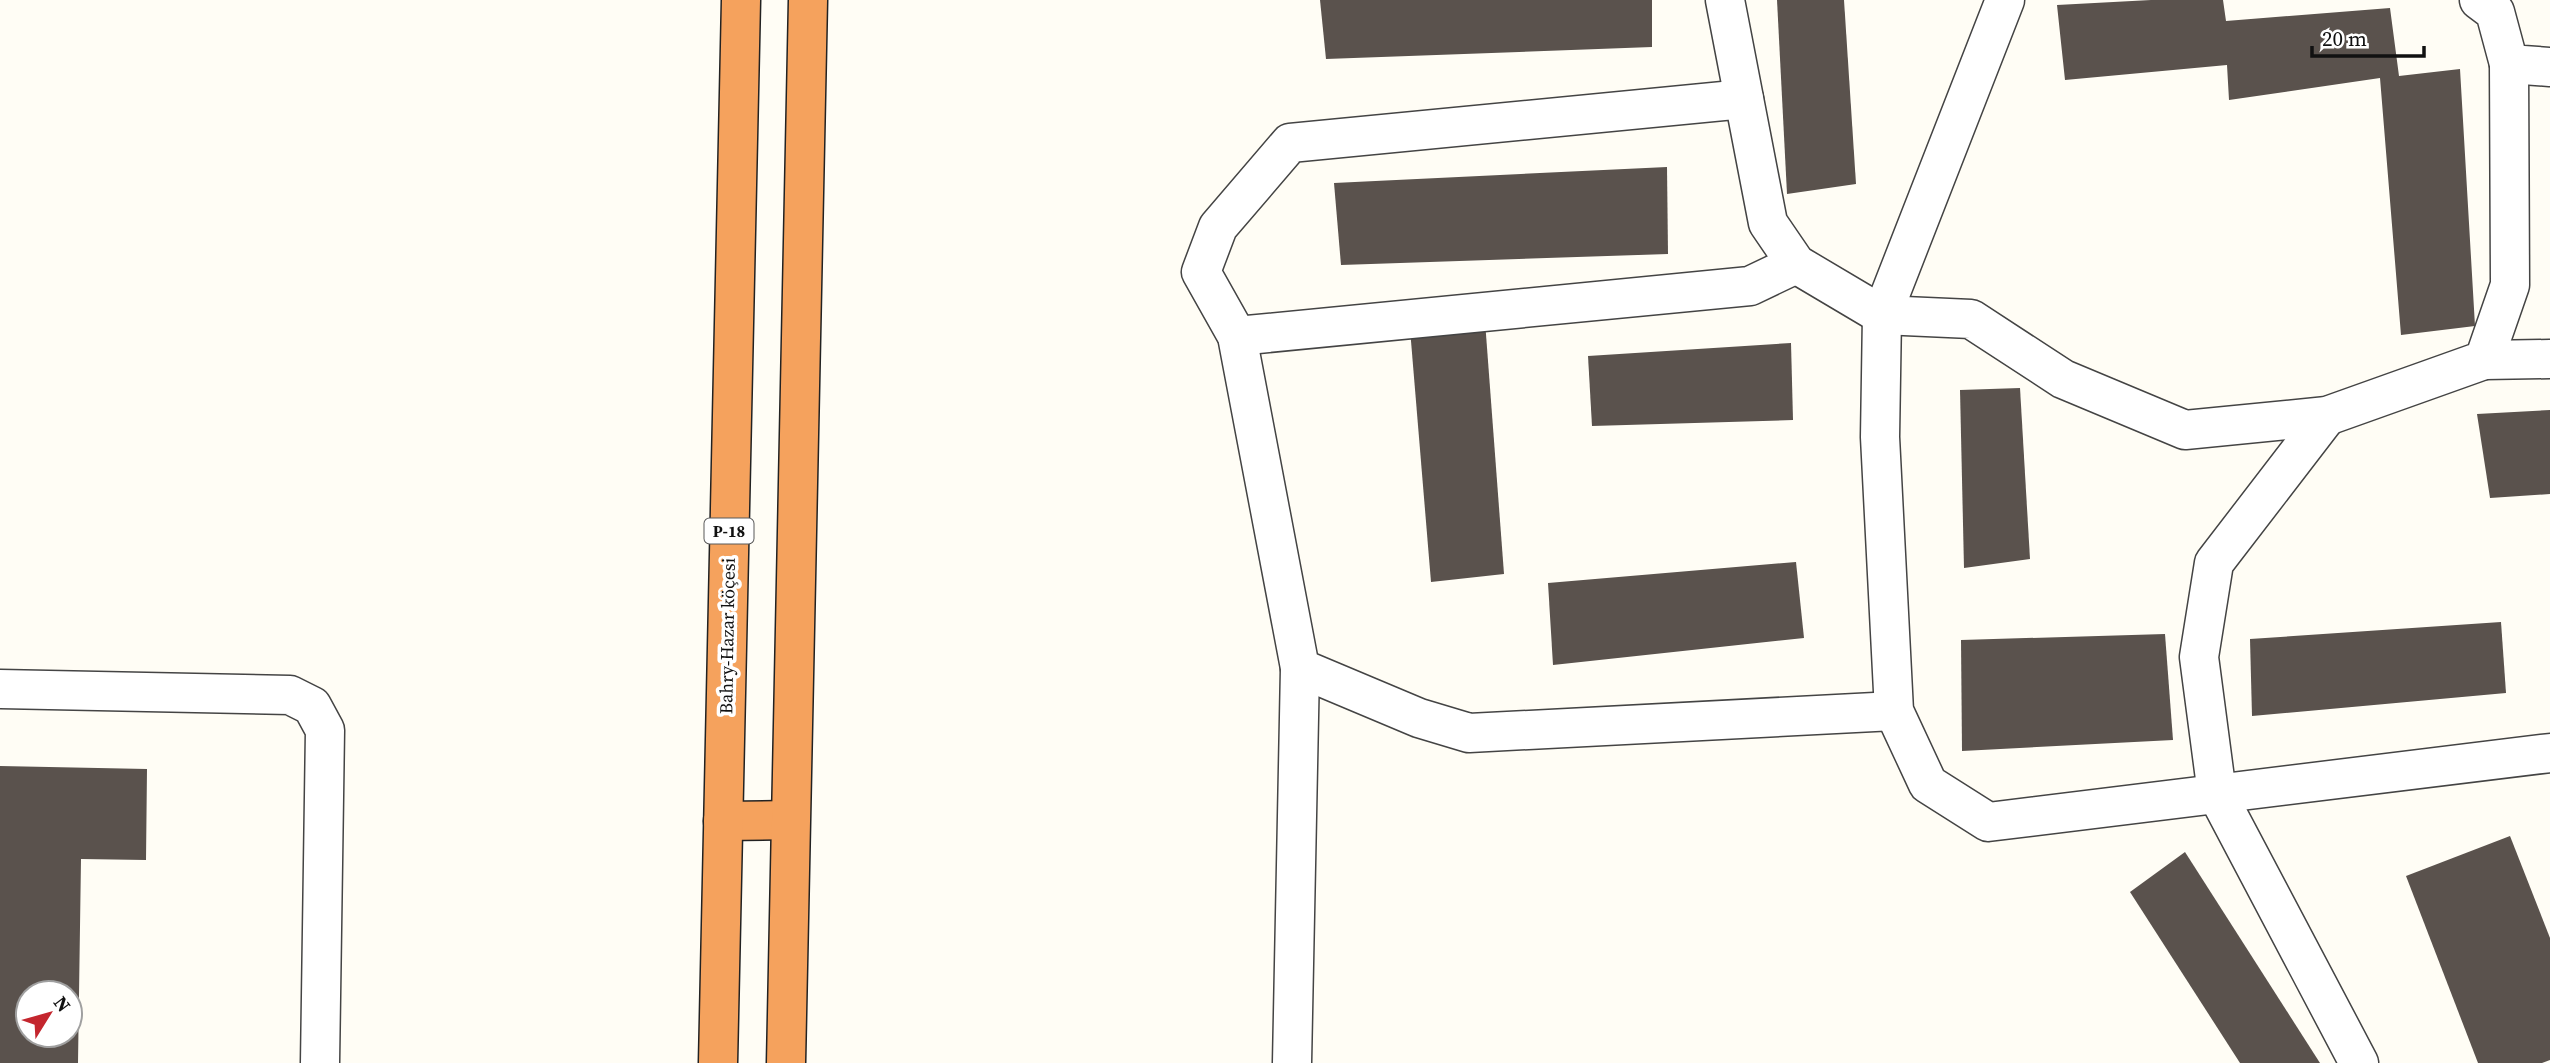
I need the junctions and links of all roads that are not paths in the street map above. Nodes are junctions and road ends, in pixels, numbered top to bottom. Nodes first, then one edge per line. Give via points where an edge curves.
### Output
1 (741, 0) edge
2 (808, 0) edge
3 (1725, 0) edge
4 (2005, 0) edge
5 (2479, 0) edge
6 (2509, 64) junction
7 (2550, 67) edge
8 (1744, 99) junction
9 (1796, 264) junction
10 (1882, 315) junction
11 (1237, 336) junction
12 (2550, 359) edge
13 (2484, 360) junction
14 (2327, 416) junction
15 (1300, 668) junction
16 (0, 689) edge
17 (1894, 711) junction
18 (2550, 753) edge
19 (2217, 794) junction
20 (790, 820) junction
21 (723, 821) junction
22 (320, 1063) edge
23 (718, 1063) edge
24 (786, 1063) edge
25 (1292, 1063) edge
26 (2359, 1063) edge

1 - 21 highway, Bahry-Hazar köçesi / P-18
2 - 20 highway
3 - 8 street
4 - 10 street
5 - 6 street via 2494,12
6 - 7 street
6 - 13 street via 2510,285
8 - 9 street via 1768,223
8 - 11 street via 1290,143 1218,227 1201,272
9 - 10 street
9 - 11 street via 1750,286
10 - 14 street via 1970,319 2063,380 2185,430
10 - 17 street via 1880,437
11 - 15 street
12 - 13 street
13 - 14 street
14 - 19 street via 2214,563 2199,657
15 - 17 street via 1419,718 1469,733
15 - 25 street
16 - 22 street via 290,695 312,706 325,730
17 - 19 street via 1928,783 1988,822
18 - 19 street
19 - 26 street
20 - 21 highway
20 - 24 highway
21 - 23 highway, Bahry-Hazar köçesi / P-18

